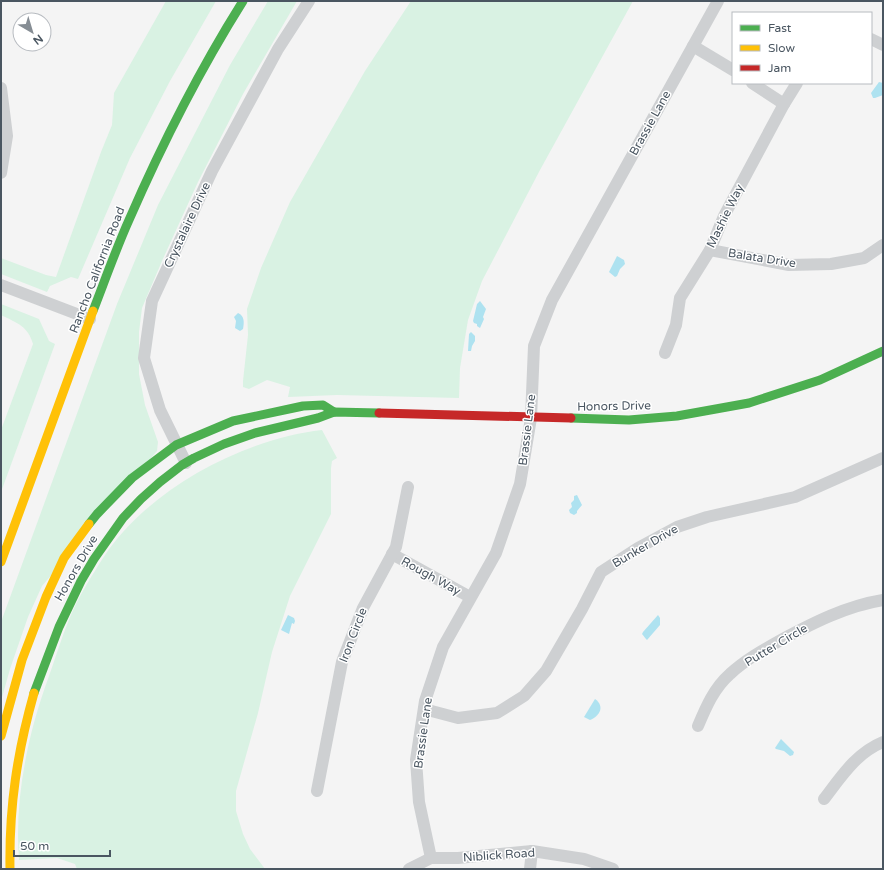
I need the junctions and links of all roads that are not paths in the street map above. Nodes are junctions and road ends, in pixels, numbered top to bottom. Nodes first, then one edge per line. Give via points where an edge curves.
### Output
1 (244, 1) edge
2 (310, 1) edge
3 (718, 1) edge
4 (872, 40) edge
5 (883, 45) edge
6 (693, 46) junction
7 (732, 69) edge
8 (754, 84) edge
9 (796, 84) edge
10 (1, 88) edge
11 (784, 104) junction
12 (1, 173) edge
13 (883, 245) edge
14 (710, 250) junction
15 (1, 285) edge
16 (90, 319) junction
17 (665, 353) dead end
18 (882, 354) edge
19 (334, 412) junction
20 (531, 418) junction
21 (176, 445) junction
22 (883, 458) edge
23 (186, 463) junction
24 (408, 487) dead end
25 (392, 554) junction
26 (1, 562) edge
27 (470, 598) junction
28 (883, 600) edge
29 (424, 710) junction
30 (698, 726) dead end
31 (1, 736) edge
32 (883, 742) edge
33 (317, 791) dead end
34 (824, 799) dead end
35 (532, 851) junction
36 (431, 858) junction
37 (10, 869) edge
38 (409, 869) edge
39 (530, 869) edge
40 (613, 869) edge

1 - 16 street, Rancho California Road via 224,31 174,123 128,221
2 - 21 street, Crystalaire Drive via 278,49 212,171 152,301 144,358 160,410
3 - 6 street, Brassie Lane
4 - 5 street
6 - 7 street
6 - 20 street, Brassie Lane via 552,300 534,346
8 - 11 street
9 - 11 street, Mashie Way
10 - 12 street via 7,136
11 - 14 street, Mashie Way via 724,216
13 - 14 street, Balata Drive via 864,258 831,264 789,265
14 - 17 street, Mashie Way via 680,298 676,325
15 - 16 street
16 - 26 street, Rancho California Road
18 - 20 street, Honors Drive via 820,380 749,403 706,411 629,420
19 - 20 street, Honors Drive
19 - 21 street, Honors Drive via 323,405 275,411 233,421
19 - 23 street, Honors Drive via 324,417 265,430 220,446
20 - 27 street, Brassie Lane via 520,484 496,553
21 - 23 street, Crystalaire Drive
21 - 31 street, Honors Drive via 132,478 97,514 64,558 22,660
22 - 29 street, Bunker Drive via 795,497 677,526 644,544 601,572 546,671 524,696 497,713 458,718
23 - 37 street, Honors Drive via 140,499 120,522 94,556 69,602 44,664 16,765 11,807
24 - 25 street, Iron Circle via 396,547
25 - 27 street, Rough Way
25 - 33 street, Iron Circle via 363,608 342,662
27 - 29 street, Brassie Lane via 443,647
28 - 30 street, Putter Circle via 865,603 815,622 758,653 729,674 711,696
29 - 36 street, Brassie Lane via 416,760 419,802
32 - 34 street via 850,765
35 - 36 street, Niblick Road
35 - 39 street
35 - 40 street, Niblick Road via 584,859
36 - 38 street, Niblick Road

